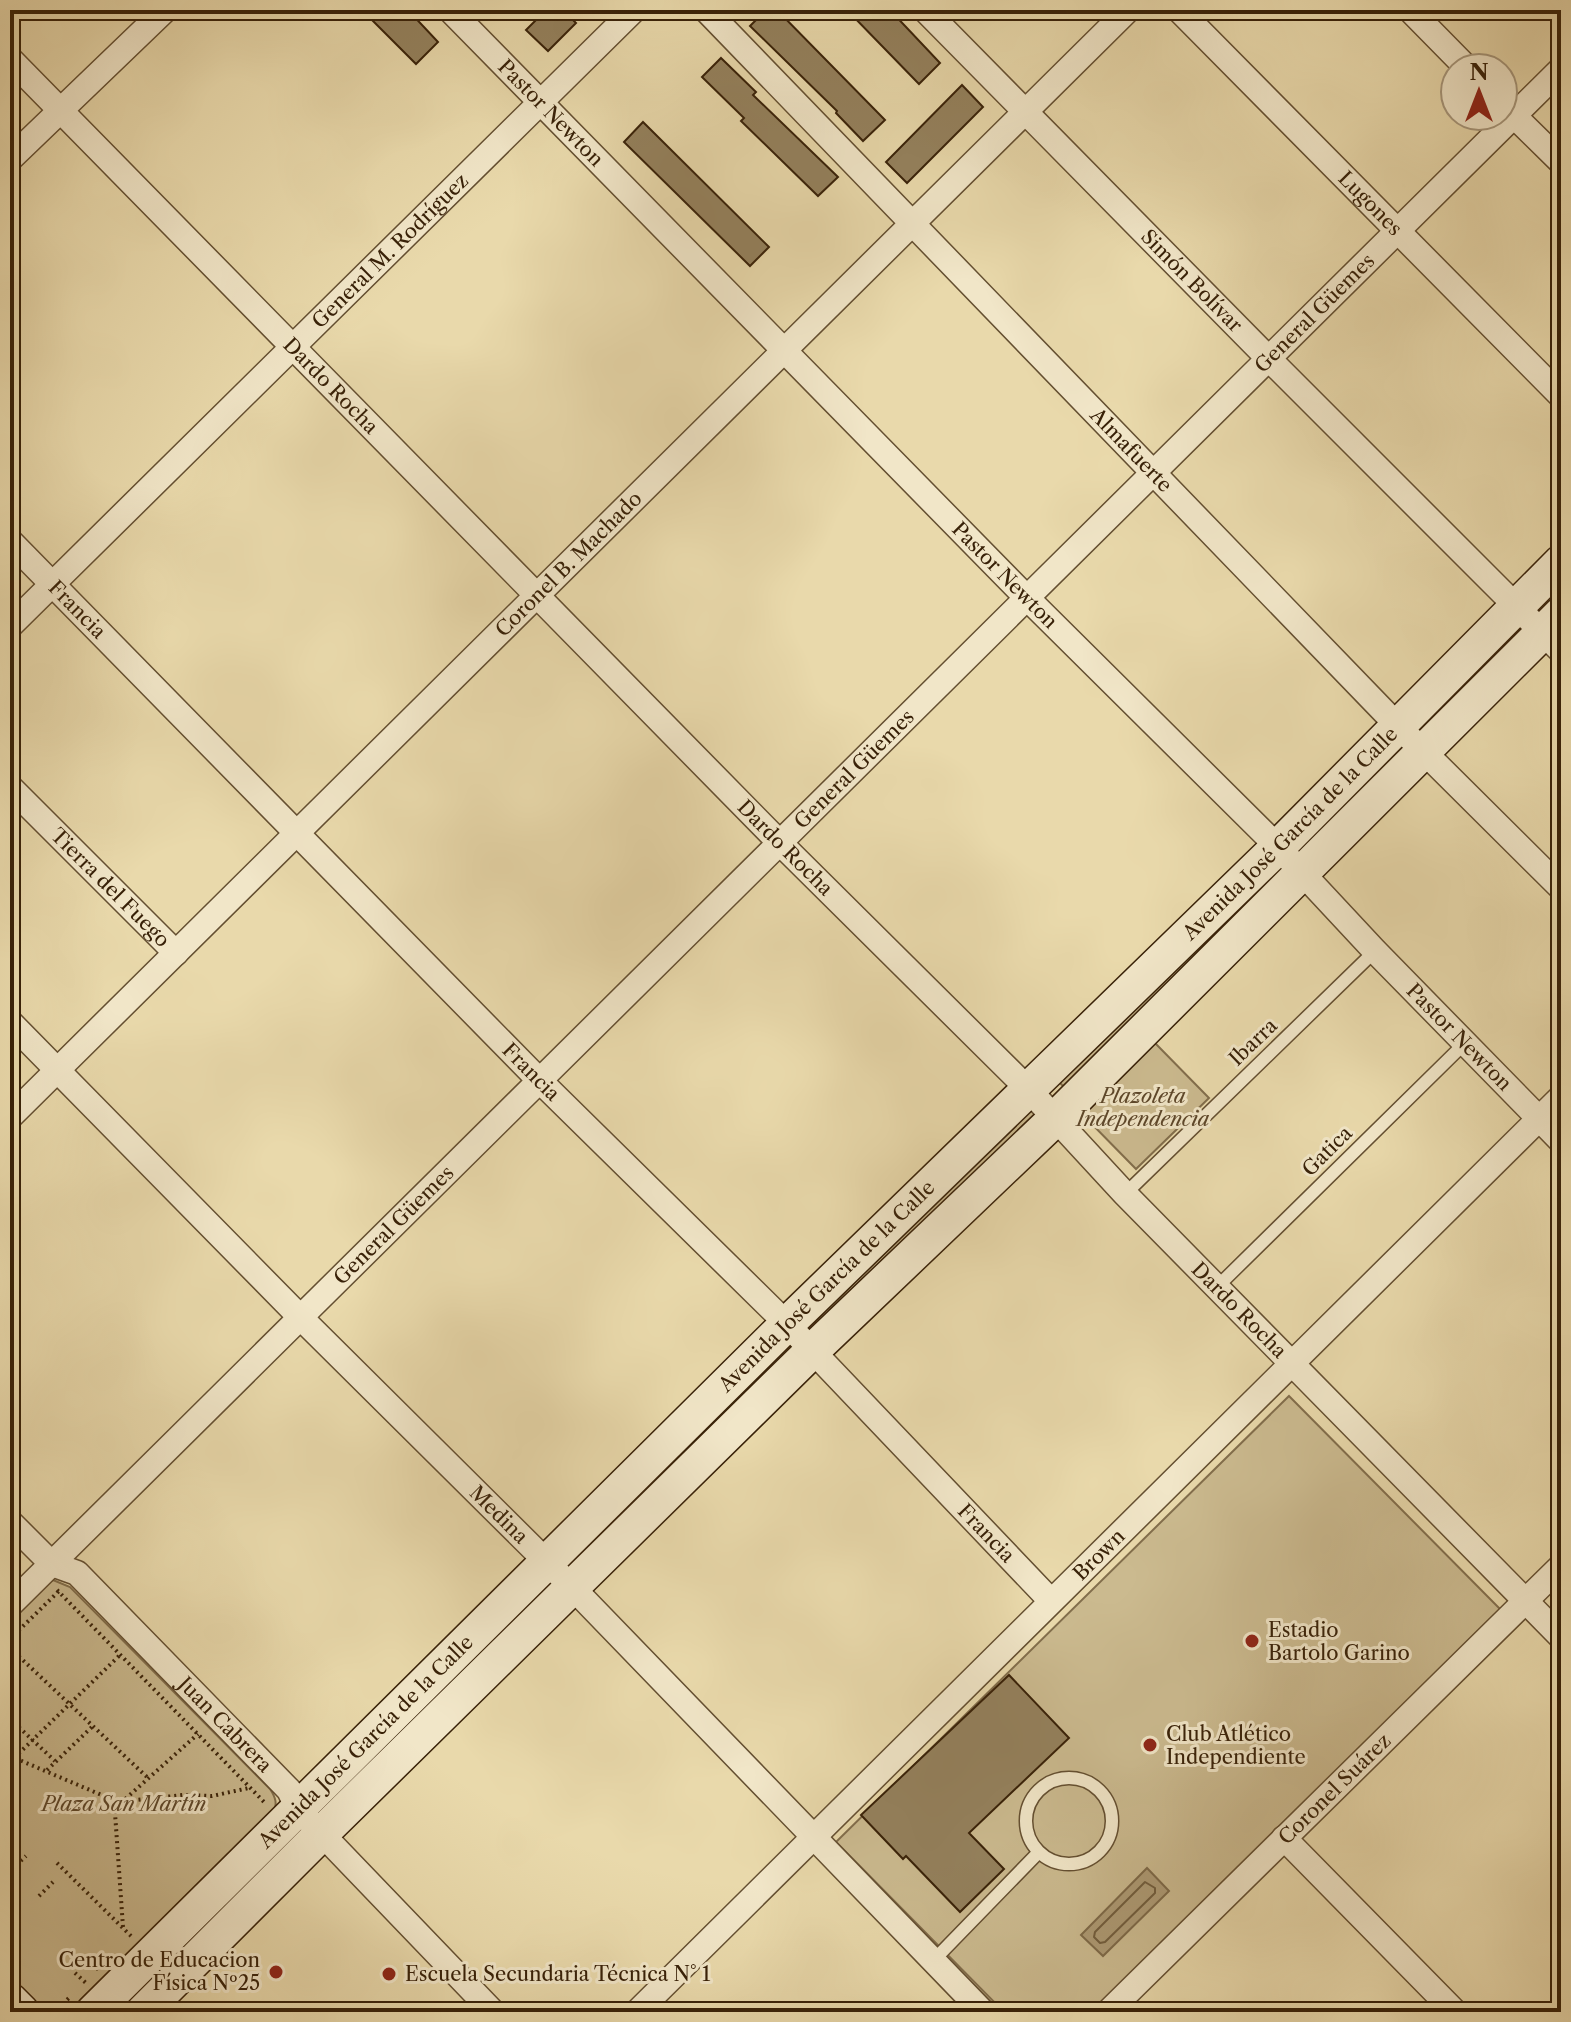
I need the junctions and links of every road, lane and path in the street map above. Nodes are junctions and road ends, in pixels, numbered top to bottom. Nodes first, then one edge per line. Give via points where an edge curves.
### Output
1 (165, 10) edge
2 (450, 10) edge
3 (634, 10) edge
4 (706, 10) edge
5 (925, 10) edge
6 (1128, 10) edge
7 (1179, 10) edge
8 (1410, 10) edge
9 (1451, 52) edge
10 (10, 59) edge
11 (1561, 69) edge
12 (1519, 101) edge
13 (540, 102) junction
14 (60, 110) junction
15 (1025, 112) junction
16 (1519, 121) edge
17 (1488, 132) edge
18 (10, 159) edge
19 (1561, 162) edge
20 (912, 224) junction
21 (1397, 232) junction
22 (293, 347) junction
23 (784, 351) junction
24 (1269, 359) junction
25 (1561, 396) edge
26 (1154, 473) junction
27 (10, 541) edge
28 (1561, 562) edge
29 (53, 585) junction
30 (537, 595) junction
31 (1027, 598) junction
32 (1517, 605) junction
33 (10, 626) edge
34 (1555, 632) edge
35 (1398, 726) junction
36 (1423, 750) junction
37 (10, 787) edge
38 (297, 833) junction
39 (780, 843) junction
40 (1278, 847) junction
41 (1302, 873) junction
42 (1561, 888) edge
43 (1375, 951) junction
44 (176, 953) junction
45 (10, 1022) edge
46 (1465, 1043) junction
47 (57, 1070) junction
48 (540, 1081) junction
49 (1029, 1090) junction
50 (1561, 1097) edge
51 (10, 1117) edge
52 (1056, 1118) junction
53 (1539, 1119) junction
54 (1561, 1141) edge
55 (1125, 1194) junction
56 (1217, 1287) junction
57 (301, 1318) junction
58 (787, 1324) junction
59 (812, 1351) junction
60 (1292, 1363) junction
61 (10, 1522) edge
62 (547, 1564) junction
63 (1561, 1566) edge
64 (77, 1573) junction
65 (50, 1577) junction
66 (573, 1588) junction
67 (1051, 1601) junction
68 (1525, 1601) junction
69 (10, 1605) edge
70 (1561, 1637) edge
71 (10, 1639) edge
72 (10, 1648) edge
73 (120, 1655) junction
74 (69, 1704) junction
75 (10, 1719) edge
76 (93, 1726) junction
77 (198, 1734) junction
78 (32, 1740) junction
79 (11, 1758) edge
80 (56, 1762) junction
81 (47, 1770) junction
82 (148, 1778) junction
83 (250, 1787) junction
84 (123, 1801) junction
85 (301, 1821) junction
86 (812, 1838) junction
87 (1284, 1838) junction
88 (1038, 1853) junction
89 (26, 1856) dead end
90 (57, 1863) dead end
91 (12, 1869) dead end
92 (53, 1882) dead end
93 (39, 1896) dead end
94 (123, 1927) junction
95 (133, 1937) dead end
96 (88, 1960) dead end
97 (933, 1961) junction
98 (99, 1970) dead end
99 (75, 1973) dead end
100 (89, 1998) edge
101 (10, 2000) edge
102 (22, 2012) edge
103 (143, 2012) edge
104 (493, 2012) edge
105 (637, 2012) edge
106 (983, 2012) edge
107 (1108, 2012) edge
108 (1455, 2012) edge

1 - 14 street
2 - 13 street, Pastor Newton
3 - 13 street, General M. Rodríguez
4 - 20 street, Almafuerte
5 - 15 street, Simón Bolívar
6 - 15 street, Coronel B. Machado
7 - 21 street, Lugones
8 - 9 street
10 - 14 street, Dardo Rocha
11 - 12 street, General Güemes
13 - 22 street, General M. Rodríguez
13 - 23 street, Pastor Newton
14 - 18 street
14 - 22 street, Dardo Rocha
15 - 20 street, Coronel B. Machado
15 - 24 street, Simón Bolívar
16 - 19 street
17 - 21 street, General Güemes
20 - 23 street, Coronel B. Machado
20 - 26 street, Almafuerte
21 - 24 street, General Güemes
21 - 25 street, Lugones
22 - 29 street, General M. Rodríguez
22 - 30 street, Dardo Rocha
23 - 30 street, Coronel B. Machado
23 - 31 street, Pastor Newton
24 - 26 street, General Güemes
24 - 32 street, Simón Bolívar
26 - 31 street, General Güemes
26 - 35 street, Almafuerte
27 - 29 street, Francia
28 - 32 main road, Avenida José García de la Calle
29 - 33 street, General M. Rodríguez
29 - 38 street, Francia
30 - 38 street, Coronel B. Machado
30 - 39 street, Dardo Rocha
31 - 39 street, General Güemes
31 - 40 street, Pastor Newton
32 - 34 street, Simón Bolívar
32 - 35 main road, Avenida José García de la Calle
34 - 36 main road, Avenida José García de la Calle
35 - 36 street, Almafuerte
35 - 40 main road, Avenida José García de la Calle
36 - 41 main road, Avenida José García de la Calle
36 - 42 street, Almafuerte
37 - 44 street, Tierra del Fuego
38 - 44 street, Coronel B. Machado
38 - 48 street, Francia
39 - 48 street, General Güemes
39 - 49 street, Dardo Rocha
40 - 41 street, Pastor Newton
40 - 49 main road, Avenida José García de la Calle
41 - 43 street, Pastor Newton
41 - 52 main road, Avenida José García de la Calle
43 - 46 street, Pastor Newton
43 - 55 lane, Ibarra
44 - 47 street, Coronel B. Machado
45 - 47 street, Medina
46 - 53 street, Pastor Newton
46 - 56 lane, Gatica
47 - 51 street, Coronel B. Machado
47 - 57 street, Medina
48 - 57 street, General Güemes
48 - 58 street, Francia
49 - 52 street, Dardo Rocha
49 - 58 main road, Avenida José García de la Calle
50 - 53 street, Brown
52 - 55 street, Dardo Rocha
52 - 59 main road, Avenida José García de la Calle
53 - 54 street, Pastor Newton
53 - 60 street, Brown
55 - 56 street, Dardo Rocha
56 - 60 street, Dardo Rocha
57 - 62 street, Medina
57 - 65 street, General Güemes
58 - 59 street, Francia
58 - 62 main road, Avenida José García de la Calle
59 - 66 main road, Avenida José García de la Calle
59 - 67 street, Francia
60 - 67 street, Brown
60 - 68 street, Dardo Rocha
61 - 65 street, Juan Cabrera
62 - 66 street, Medina
62 - 85 main road, Avenida José García de la Calle
63 - 68 street, Coronel Suárez
64 - 65 street, Juan Cabrera
64 - 65 path
64 - 85 street, Juan Cabrera via 289,1790
65 - 69 street, General Güemes
65 - 71 path
65 - 73 path
66 - 85 main road, Avenida José García de la Calle
66 - 86 street, Medina
67 - 86 street, Brown
68 - 70 street, Dardo Rocha
68 - 87 street, Coronel Suárez
72 - 74 path
73 - 74 path
73 - 77 path
74 - 76 path
74 - 78 path
75 - 78 path
76 - 80 path
76 - 82 path
77 - 82 path
77 - 83 path
78 - 79 path
78 - 80 path
79 - 81 path
80 - 81 path
81 - 84 path
82 - 84 path
83 - 84 path via 212,1796
83 - 85 path
84 - 94 path via 115,1813
85 - 100 main road, Avenida José García de la Calle
85 - 103 main road, Avenida José García de la Calle
85 - 104 street, Juan Cabrera
86 - 97 street, Medina
86 - 105 street, Brown
87 - 107 street, Coronel Suárez
87 - 108 street
88 - 88 lane via 1052,1862 1084,1863 1104,1848 1113,1827 1109,1804 1097,1787 1072,1777 1043,1785 1029,1801 1025,1826
88 - 97 lane
89 - 91 path
90 - 94 path
92 - 93 path
94 - 95 path
96 - 98 path
97 - 106 street, Medina
99 - 100 path
101 - 102 main road

